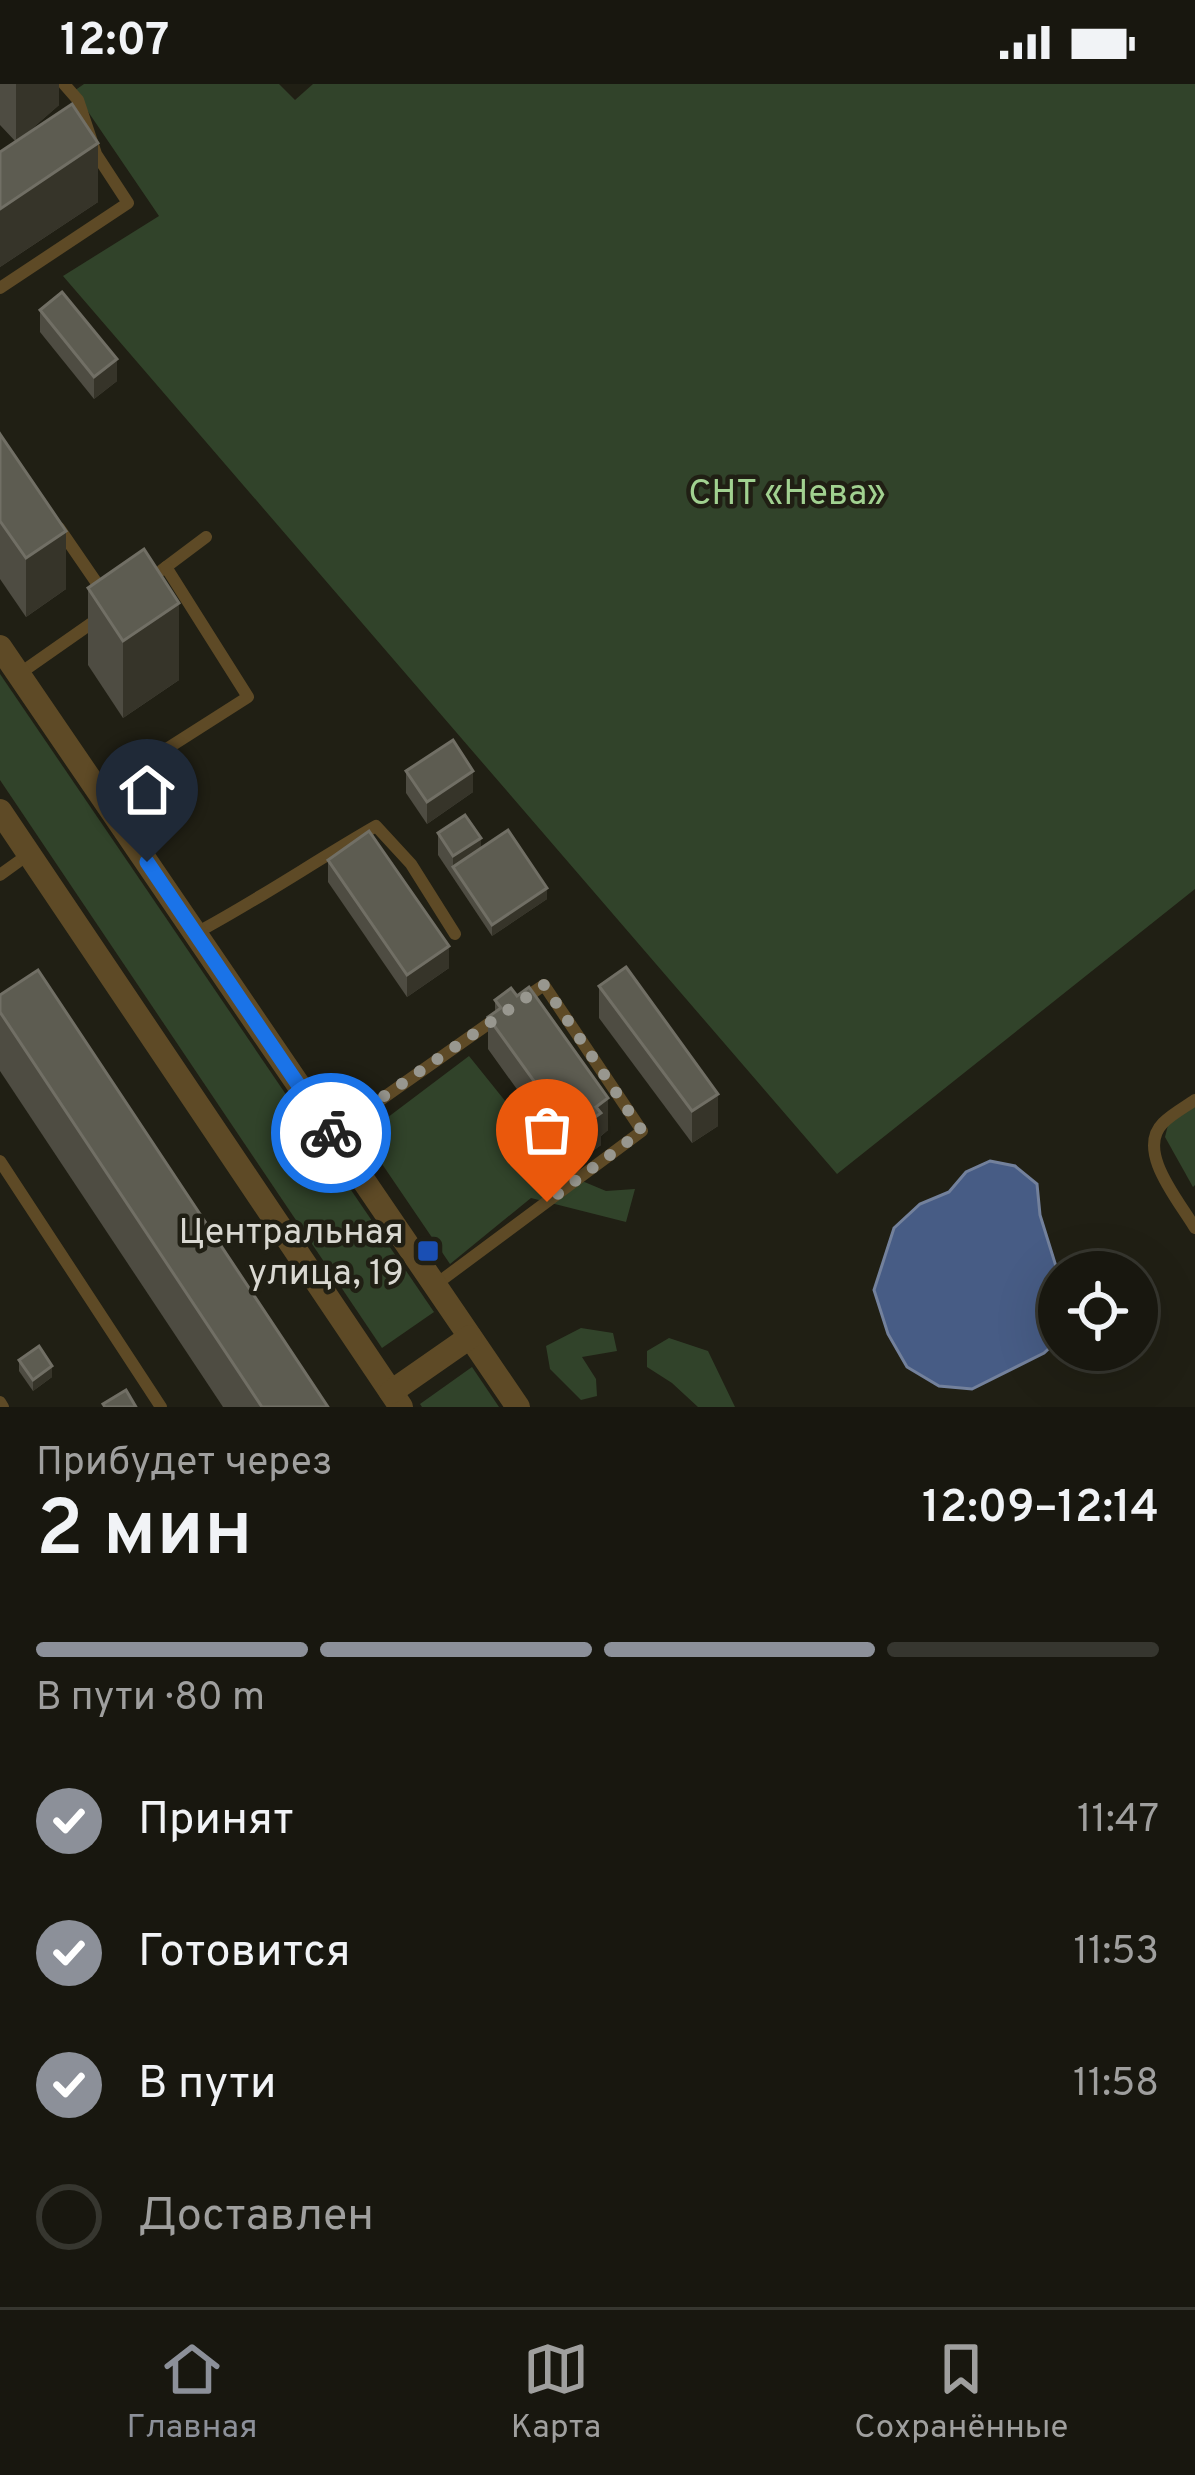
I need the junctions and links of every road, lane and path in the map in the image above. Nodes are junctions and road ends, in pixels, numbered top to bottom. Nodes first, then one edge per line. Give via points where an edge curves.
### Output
1 (64, 84) edge
2 (0, 287) edge
3 (50, 516) edge
4 (206, 537) dead end
5 (166, 567) junction
6 (149, 580) edge
7 (0, 647) edge
8 (19, 674) junction
9 (99, 792) junction
10 (0, 811) edge
11 (29, 854) junction
12 (0, 875) edge
13 (195, 933) junction
14 (455, 934) dead end
15 (1195, 1100) edge
16 (332, 1134) junction
17 (0, 1161) edge
18 (1195, 1228) edge
19 (435, 1285) junction
20 (470, 1337) junction
21 (396, 1399) edge
22 (161, 1407) edge
23 (518, 1407) edge

1 - 2 lane via 128,203
3 - 8 lane via 113,607
4 - 5 lane
5 - 6 lane
5 - 9 lane via 248,698
7 - 8 street
8 - 9 street
9 - 13 street
10 - 11 street
11 - 12 lane
11 - 21 street
13 - 14 lane via 376,826
13 - 16 street
15 - 18 lane via 1160,1125 1153,1141 1157,1164
16 - 19 street
16 - 19 lane via 544,985 642,1131
17 - 22 lane
19 - 20 street
20 - 21 street
20 - 23 street

